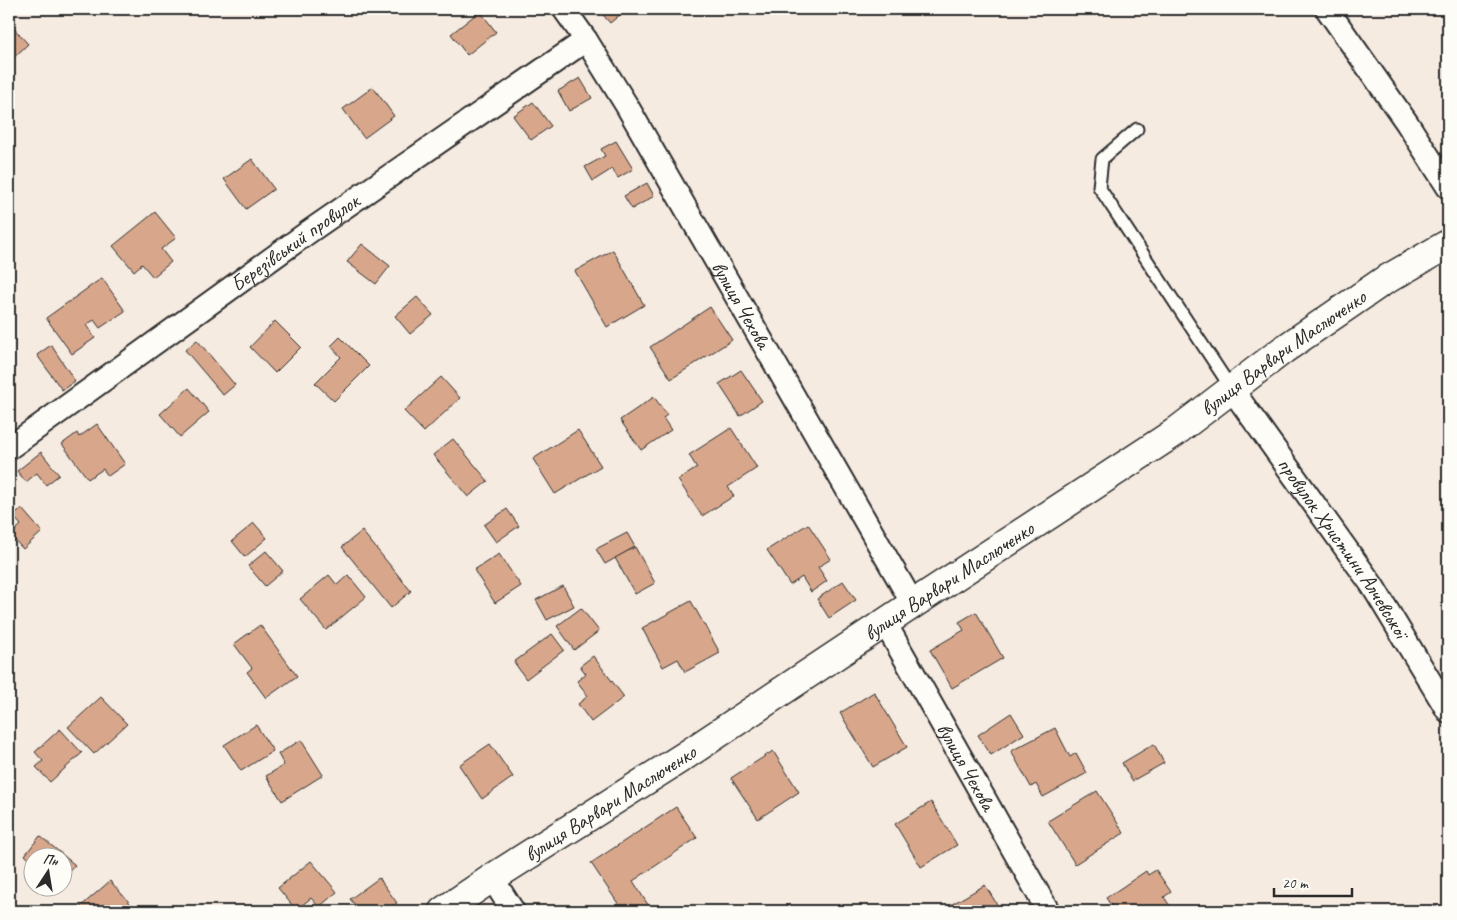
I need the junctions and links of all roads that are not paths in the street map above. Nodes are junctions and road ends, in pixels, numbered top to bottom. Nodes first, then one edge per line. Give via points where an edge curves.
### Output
1 (564, 9) edge
2 (1327, 9) edge
3 (586, 40) junction
4 (1137, 129) dead end
5 (1448, 187) edge
6 (1448, 244) edge
7 (1231, 388) junction
8 (9, 448) edge
9 (913, 604) junction
10 (885, 623) junction
11 (1448, 711) edge
12 (492, 878) junction
13 (443, 911) edge
14 (513, 911) edge
15 (1048, 911) edge

1 - 3 street, вулиця Чехова
2 - 5 street
3 - 8 street, Березівський провулок via 310,231
3 - 9 street, вулиця Чехова
4 - 7 lane via 1102,159 1099,187
6 - 7 street, вулиця Варвари Маслюченко via 1382,282
7 - 9 street, вулиця Варвари Маслюченко via 1174,433
7 - 11 street, провулок Христини Алчевської via 1372,585
9 - 10 street, вулиця Варвари Маслюченко
10 - 12 street, вулиця Варвари Маслюченко
10 - 15 street, вулиця Чехова
12 - 13 street, вулиця Варвари Маслюченко
12 - 14 street

